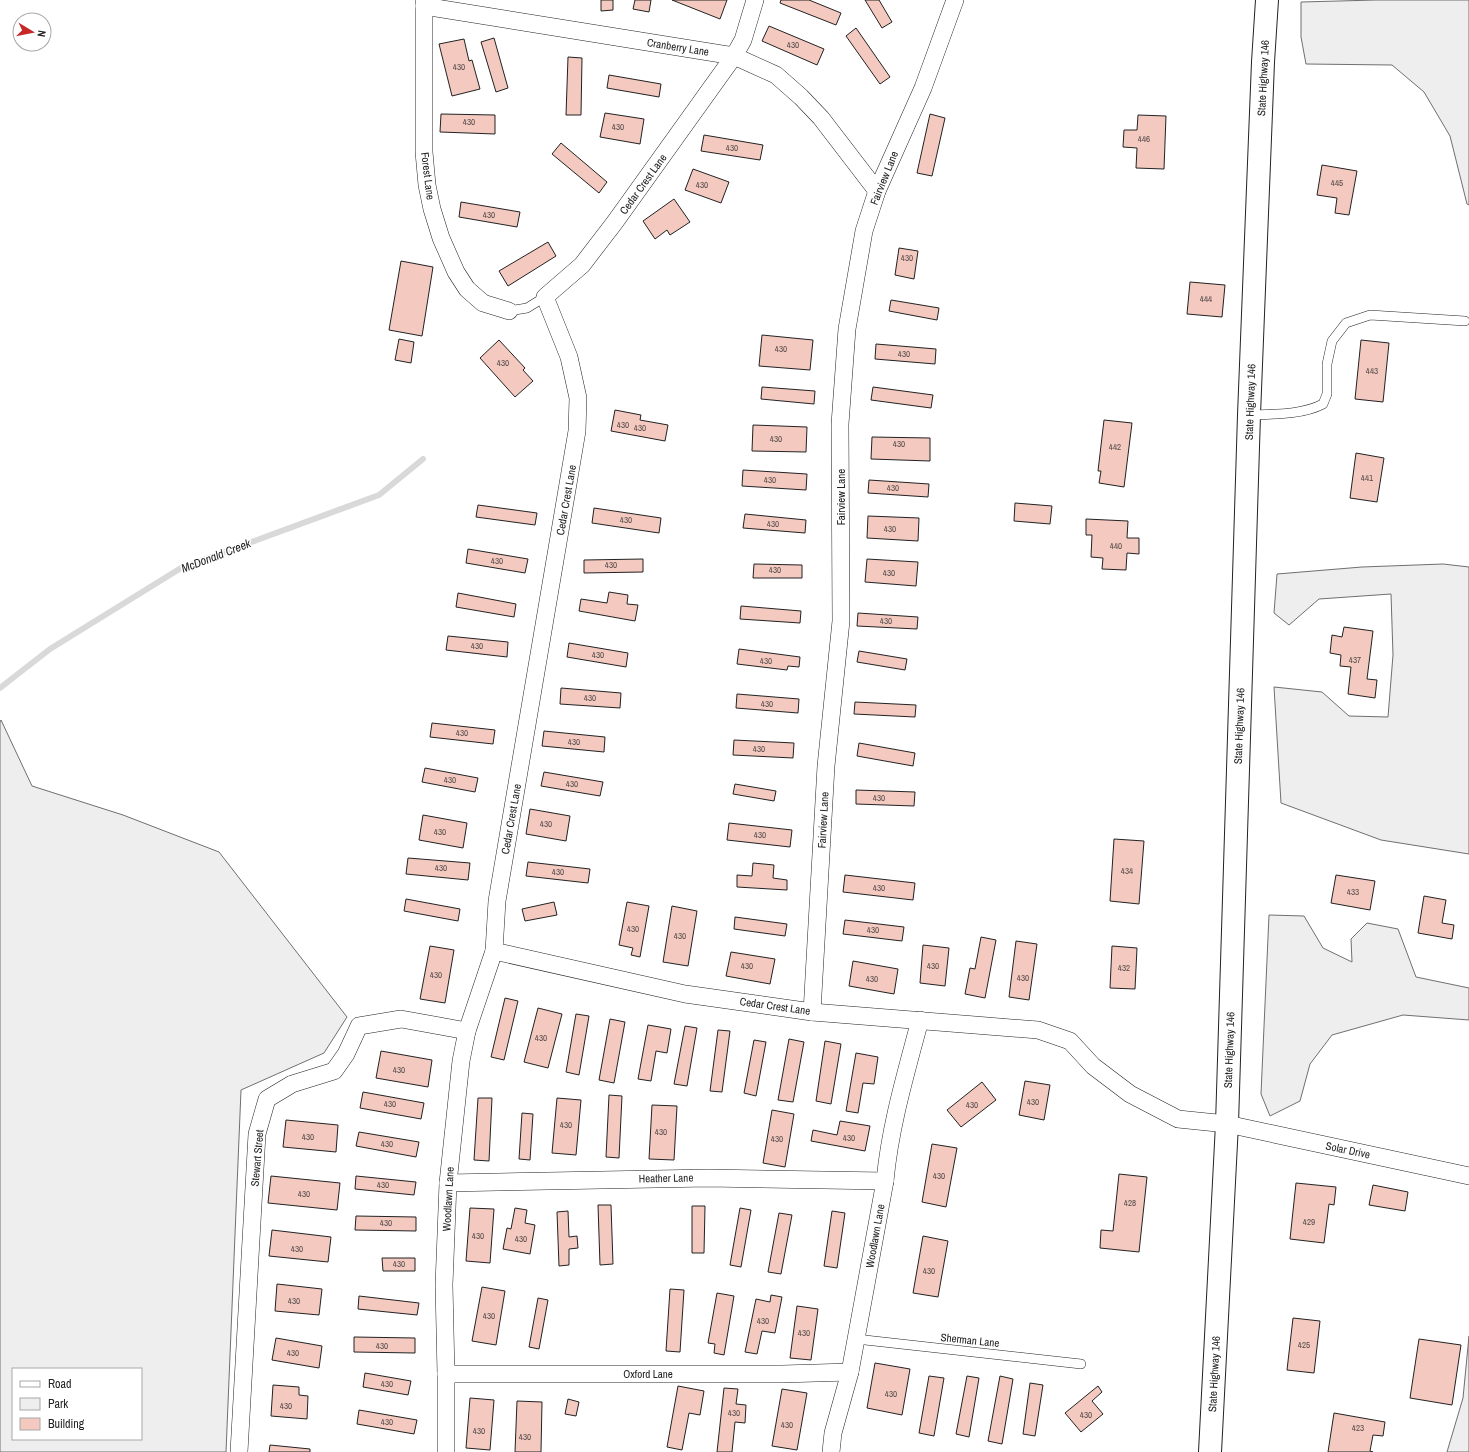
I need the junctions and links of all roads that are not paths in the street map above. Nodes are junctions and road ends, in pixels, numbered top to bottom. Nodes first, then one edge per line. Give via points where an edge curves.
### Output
1 (755, 0) edge
2 (955, 0) edge
3 (1267, 0) edge
4 (424, 3) edge
5 (734, 56) junction
6 (877, 191) junction
7 (545, 297) junction
8 (510, 311) joint
9 (1465, 321) dead end
10 (1249, 416) junction
11 (494, 951) junction
12 (812, 1012) junction
13 (920, 1020) junction
14 (467, 1031) junction
15 (1227, 1124) junction
16 (1469, 1176) edge
17 (885, 1181) junction
18 (448, 1183) junction
19 (856, 1339) junction
20 (1081, 1364) dead end
21 (850, 1372) junction
22 (446, 1374) junction
23 (239, 1452) edge
24 (446, 1452) edge
25 (831, 1452) edge
26 (1210, 1452) edge

1 - 5 street, Cedar Crest Lane via 743,40
2 - 6 street, Fairview Lane via 923,88
3 - 10 main road, State Highway 146
4 - 5 street, Cranberry Lane
4 - 8 street, Forest Lane via 424,152 432,209 441,238 456,272 467,289 483,303
5 - 6 street, Cranberry Lane via 776,75 801,97 821,118
5 - 7 street, Cedar Crest Lane via 582,265
6 - 12 street, Fairview Lane via 864,231 847,329 840,424 841,621 826,766
7 - 8 lane via 528,308
7 - 11 street, Cedar Crest Lane via 569,357 578,398 577,431 497,901
9 - 10 lane via 1370,315 1346,323 1332,341 1327,364 1327,394 1323,404 1316,408 1293,412
10 - 15 main road, State Highway 146
11 - 12 street, Cedar Crest Lane via 685,994
11 - 14 street, Woodlawn Lane
12 - 13 street, Cedar Crest Lane
13 - 15 street, Cedar Crest Lane via 1044,1032 1070,1041 1092,1066 1130,1094 1178,1119
13 - 17 street, Woodlawn Lane via 900,1096 887,1156
14 - 18 street, Woodlawn Lane via 461,1061
14 - 23 street, Stewart Street via 401,1019 360,1026 334,1071 292,1084 267,1099 257,1134
15 - 16 street, Solar Drive
15 - 26 main road, State Highway 146
17 - 18 street, Heather Lane via 708,1178
17 - 19 street, Woodlawn Lane
18 - 22 street, Woodlawn Lane via 444,1285
19 - 20 lane, Sherman Lane
19 - 21 street, Woodlawn Lane
21 - 22 street, Oxford Lane
21 - 25 street, Woodlawn Lane via 833,1433
22 - 24 street, Woodlawn Lane

